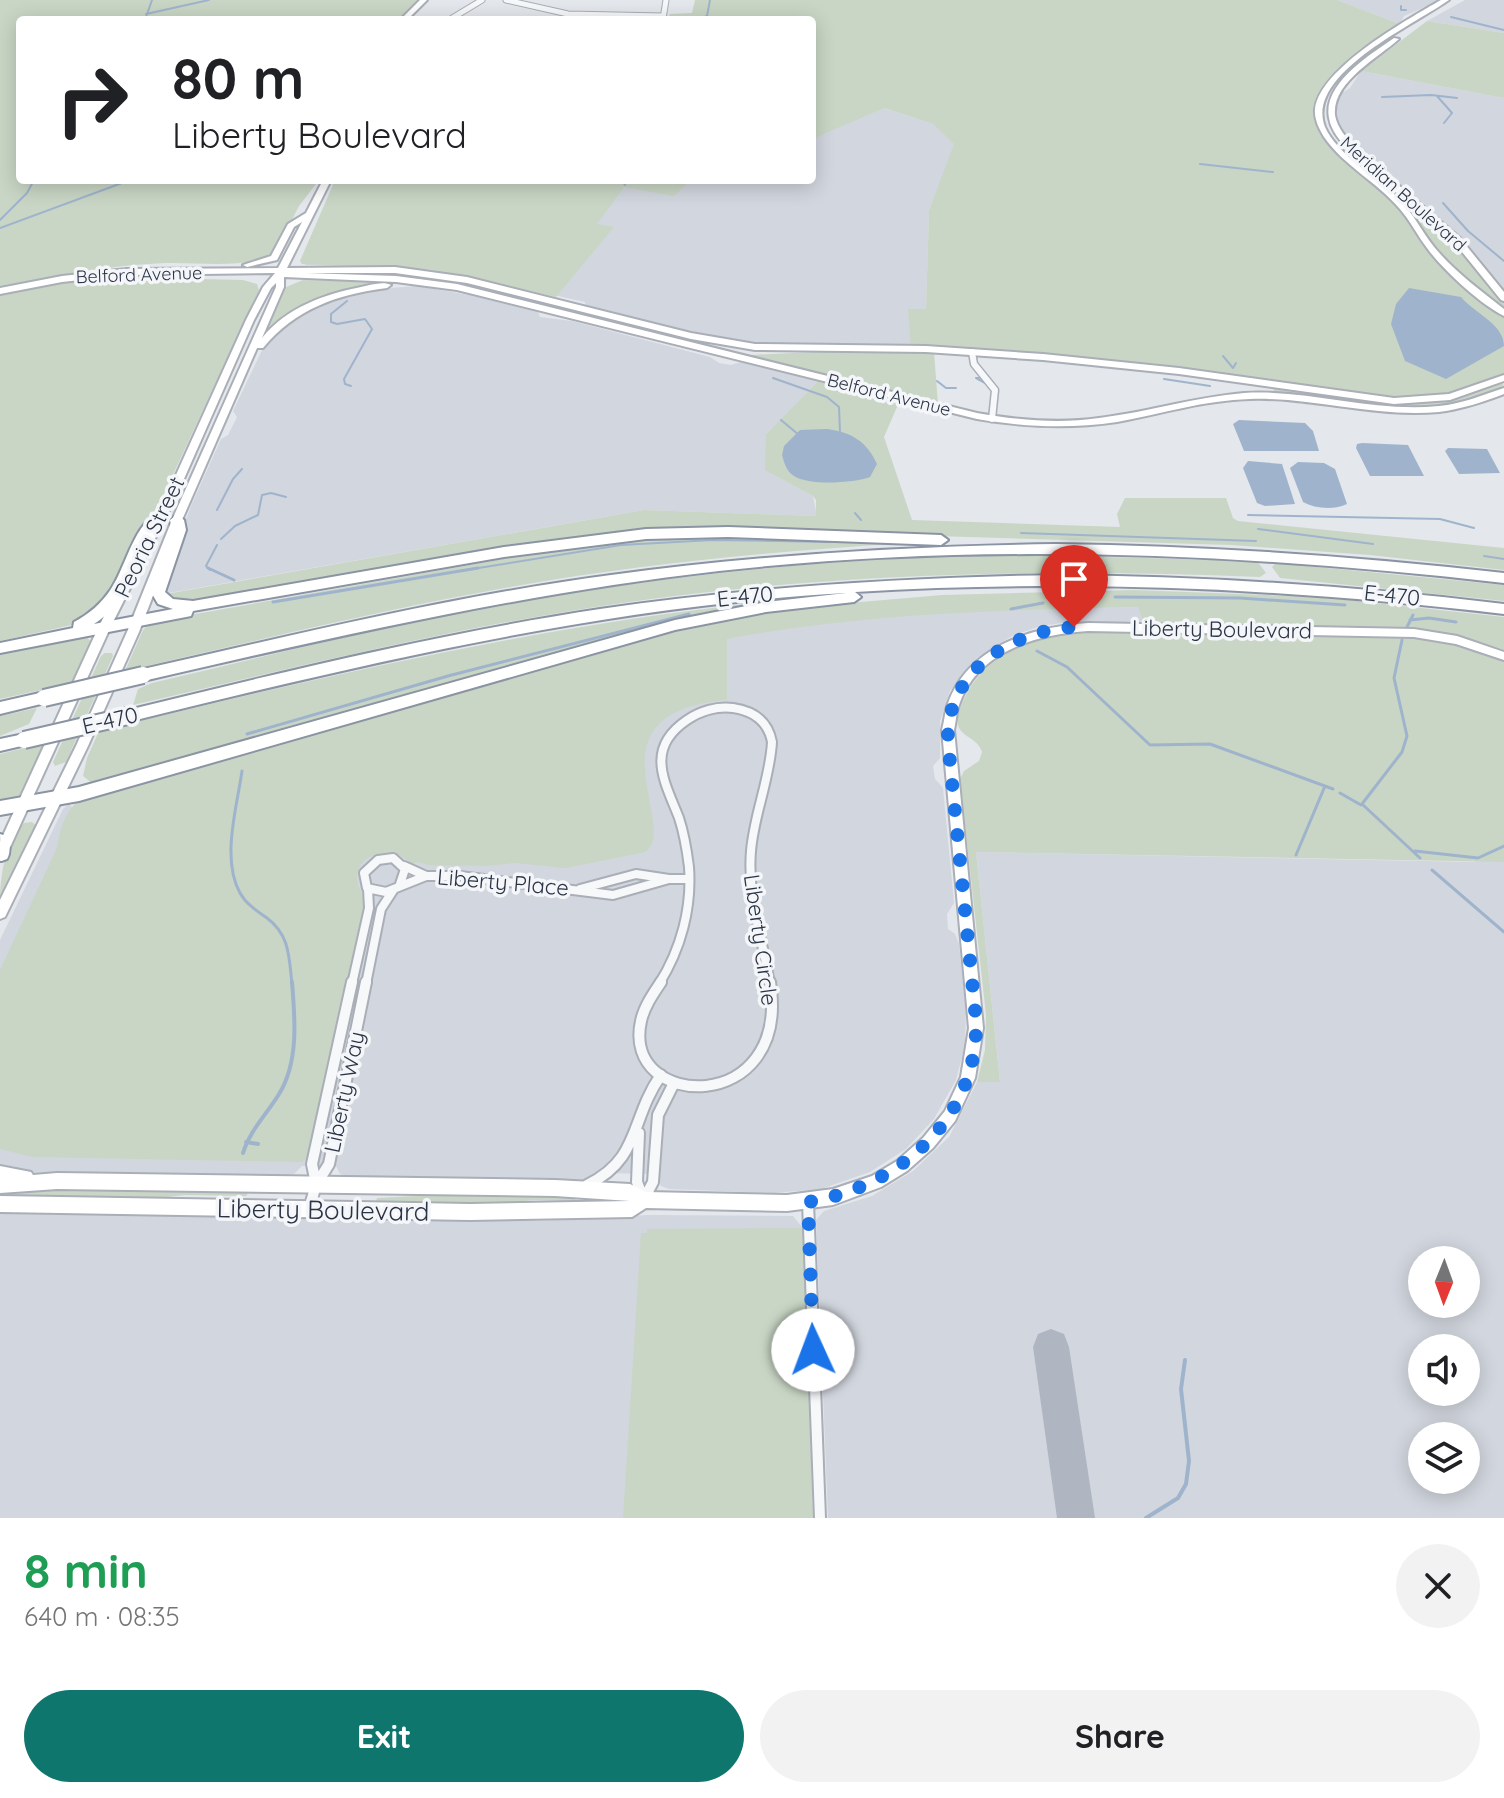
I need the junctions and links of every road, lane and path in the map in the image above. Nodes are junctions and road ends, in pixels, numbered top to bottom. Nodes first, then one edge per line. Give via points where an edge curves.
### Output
1 (424, 0) edge
2 (482, 0) edge
3 (506, 0) edge
4 (1450, 2) edge
5 (407, 16) edge
6 (454, 16) edge
7 (587, 16) edge
8 (325, 184) edge
9 (307, 215) junction
10 (158, 272) junction
11 (182, 272) junction
12 (280, 273) junction
13 (441, 285) junction
14 (0, 291) edge
15 (1504, 298) edge
16 (1504, 313) edge
17 (250, 320) junction
18 (972, 352) junction
19 (1504, 378) edge
20 (238, 382) junction
21 (1504, 391) edge
22 (992, 419) junction
23 (170, 518) junction
24 (1062, 547) junction
25 (1504, 578) edge
26 (1082, 579) junction
27 (278, 593) junction
28 (1504, 609) edge
29 (138, 620) junction
30 (105, 626) junction
31 (0, 648) edge
32 (1504, 656) edge
33 (0, 708) edge
34 (0, 745) edge
35 (57, 799) junction
36 (23, 805) junction
37 (0, 808) edge
38 (0, 850) edge
39 (404, 866) junction
40 (426, 876) junction
41 (669, 879) junction
42 (689, 879) junction
43 (397, 887) junction
44 (367, 888) junction
45 (580, 889) junction
46 (0, 913) edge
47 (661, 1075) junction
48 (674, 1083) junction
49 (638, 1128) junction
50 (0, 1173) edge
51 (57, 1181) junction
52 (0, 1185) edge
53 (316, 1185) junction
54 (575, 1190) junction
55 (644, 1200) junction
56 (808, 1202) junction
57 (0, 1204) edge
58 (308, 1209) junction
59 (820, 1518) edge

1 - 5 main road
2 - 6 street
3 - 7 street
4 - 15 main road, Meridian Boulevard via 1365,63 1333,97 1329,116 1346,144 1453,236
4 - 16 main road, Meridian Boulevard via 1391,32 1346,69 1320,97 1319,120 1332,142 1403,207 1444,263
8 - 9 main road
9 - 10 main road via 291,226 276,257 267,262 177,265
9 - 12 main road, Peoria Street
10 - 11 main road, Belford Avenue
10 - 14 main road, Belford Avenue via 83,276
11 - 12 main road, Belford Avenue
11 - 17 main road via 258,282 262,288
12 - 13 main road, Belford Avenue
12 - 17 main road, Peoria Street
12 - 18 main road, Belford Avenue via 382,270 447,276 741,345
12 - 20 main road, Peoria Street via 280,287
13 - 20 main road via 374,287 309,306 269,334
13 - 22 main road, Belford Avenue
17 - 23 main road, Peoria Street
18 - 19 main road, Belford Avenue via 1159,368 1385,401 1450,397
18 - 22 street via 973,362 995,389
20 - 23 main road, Peoria Street
21 - 22 main road, Belford Avenue via 1423,410 1253,396 1088,423
23 - 27 highway via 179,530 159,584 163,600 189,606
23 - 29 main road, Peoria Street
23 - 30 main road, Peoria Street
23 - 31 highway via 151,523 101,614 79,626
24 - 25 highway, E-470 via 1280,555
24 - 27 highway via 717,532 646,534
24 - 33 highway, E-470, bridge via 834,555 612,579 402,617
26 - 28 highway, E-470 via 1297,586
26 - 34 highway, E-470, bridge via 843,587 629,610 445,642
26 - 35 highway via 1068,586 894,594 766,607 675,625
27 - 29 highway
29 - 30 highway
29 - 35 main road, Peoria Street
30 - 31 highway
30 - 36 main road, Peoria Street
32 - 56 main road, Liberty Boulevard via 1420,634 1083,627 1030,635 985,660 956,696 947,733 976,1024 966,1083 942,1126 902,1166 862,1188
35 - 36 highway
35 - 46 main road, Peoria Street
36 - 37 highway
36 - 38 main road, Peoria Street
39 - 40 street, Liberty Place
39 - 43 street
39 - 44 street via 389,858 374,862 364,873
40 - 43 street, Liberty Place
40 - 45 street, Liberty Place
41 - 42 street, Liberty Place
41 - 45 street, Liberty Place via 619,894
41 - 45 street, Liberty Place via 635,874
42 - 47 street, Liberty Circle via 678,945 640,1024 643,1050
42 - 48 street, Liberty Circle via 681,828 660,778 662,753 674,731 695,715 743,709 764,722 773,743 755,816 751,867 755,914 772,983 770,1024 764,1047 739,1075 705,1087
43 - 44 street via 382,893
43 - 53 street, Liberty Way via 381,909 329,1164
44 - 53 street, Liberty Way via 370,904 312,1164
47 - 48 street, Liberty Circle
47 - 49 street via 643,1105
48 - 55 street via 658,1115 653,1182
49 - 54 street via 617,1168
49 - 55 street via 637,1182
50 - 51 main road
51 - 52 main road, Liberty Boulevard
51 - 53 main road, Liberty Boulevard
53 - 54 main road, Liberty Boulevard
53 - 58 street
54 - 55 main road, Liberty Boulevard via 630,1192
55 - 56 main road, Liberty Boulevard
55 - 58 main road, Liberty Boulevard via 632,1209
56 - 59 street
57 - 58 main road, Liberty Boulevard

